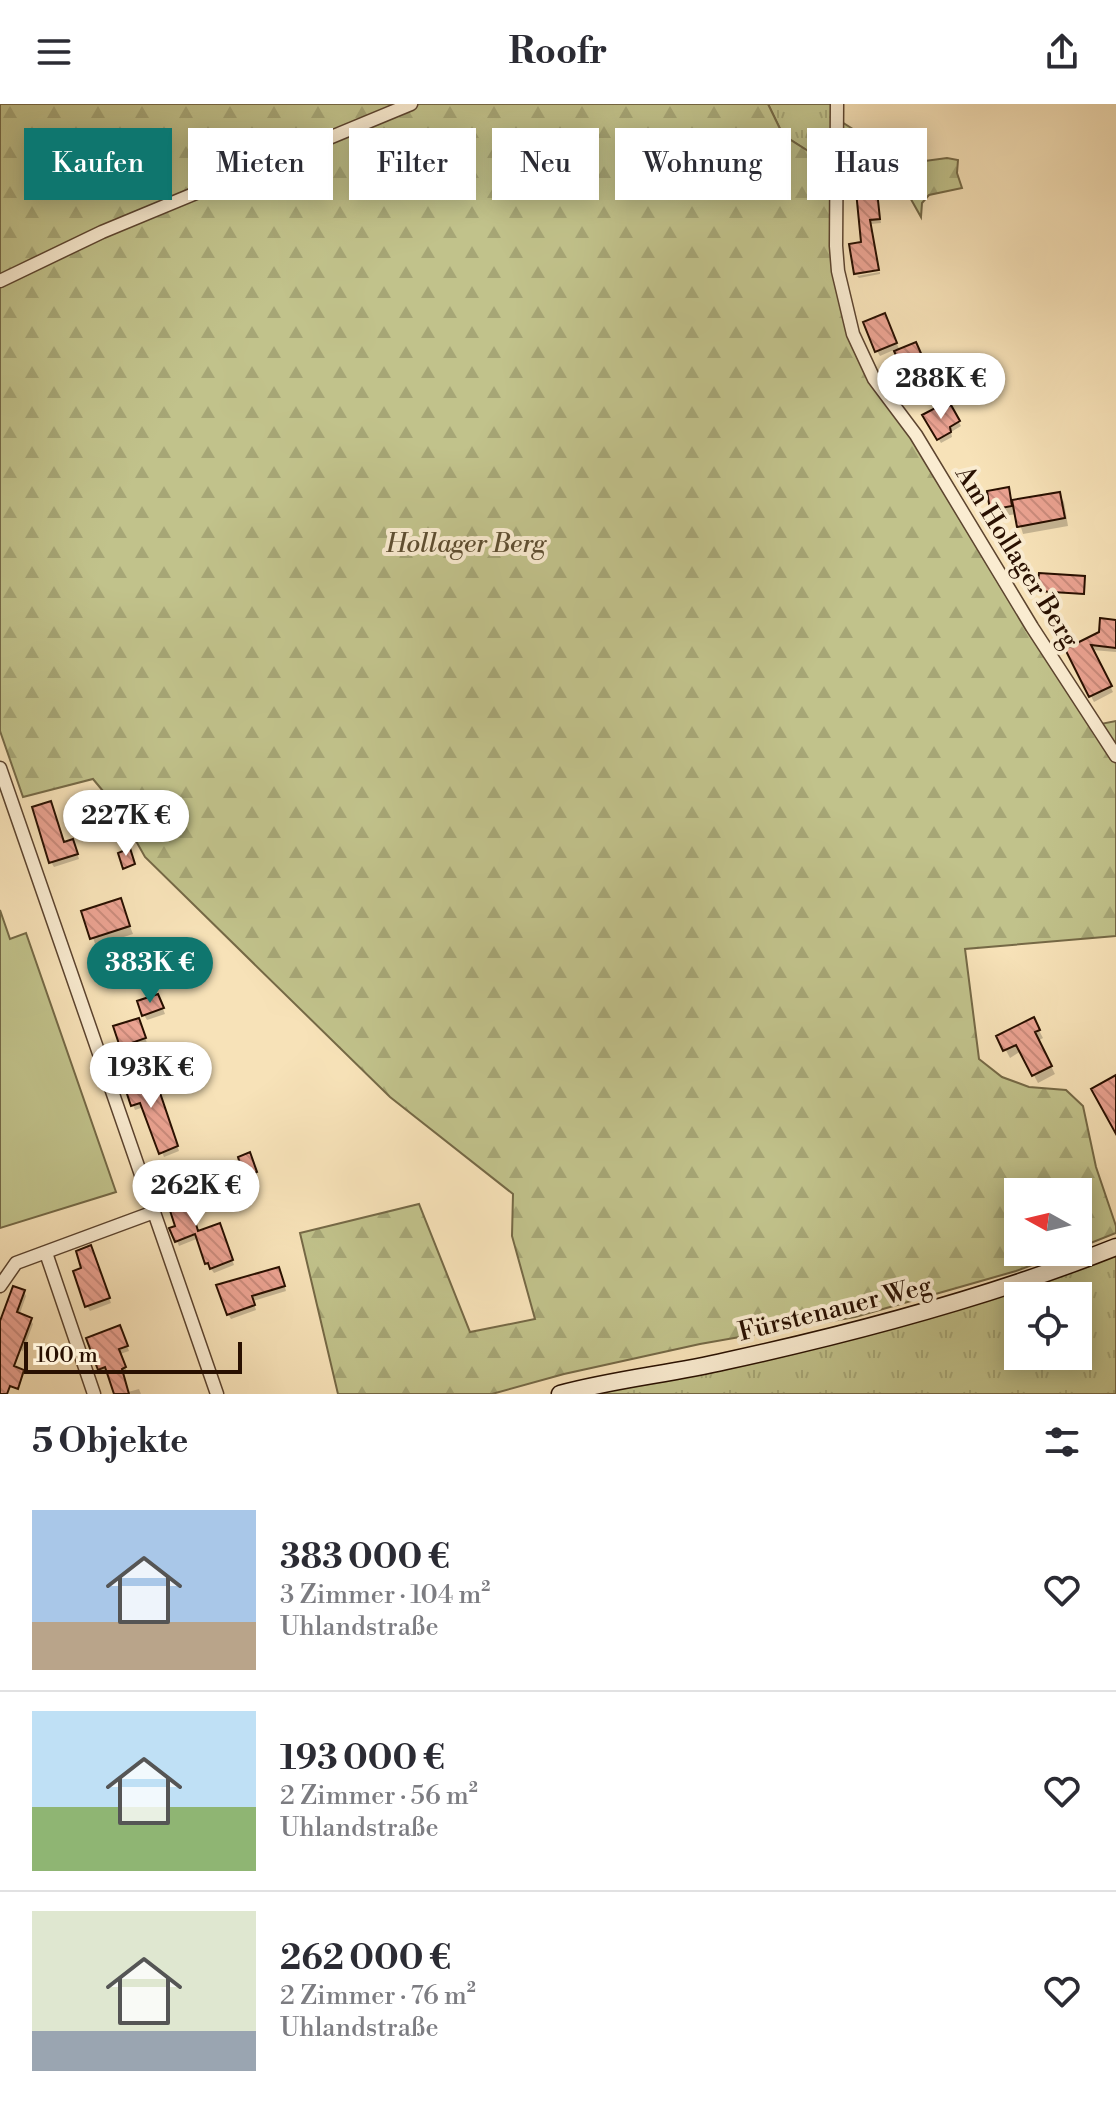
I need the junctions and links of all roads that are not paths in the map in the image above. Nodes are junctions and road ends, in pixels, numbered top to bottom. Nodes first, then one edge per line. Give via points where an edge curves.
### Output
1 (411, 104) edge
2 (837, 104) edge
3 (0, 281) edge
4 (1116, 756) edge
5 (0, 768) edge
6 (154, 1212) junction
7 (1116, 1247) edge
8 (46, 1253) junction
9 (0, 1286) edge
10 (94, 1394) edge
11 (217, 1394) edge
12 (560, 1394) edge

1 - 3 street via 102,232
2 - 4 street, Am Hollager Berg via 836,246 853,334 874,379 916,435
5 - 6 street
6 - 8 street
6 - 11 street
7 - 12 street, Fürstenauer Weg via 1008,1288 914,1314 749,1356
8 - 9 street via 16,1263
8 - 10 street

